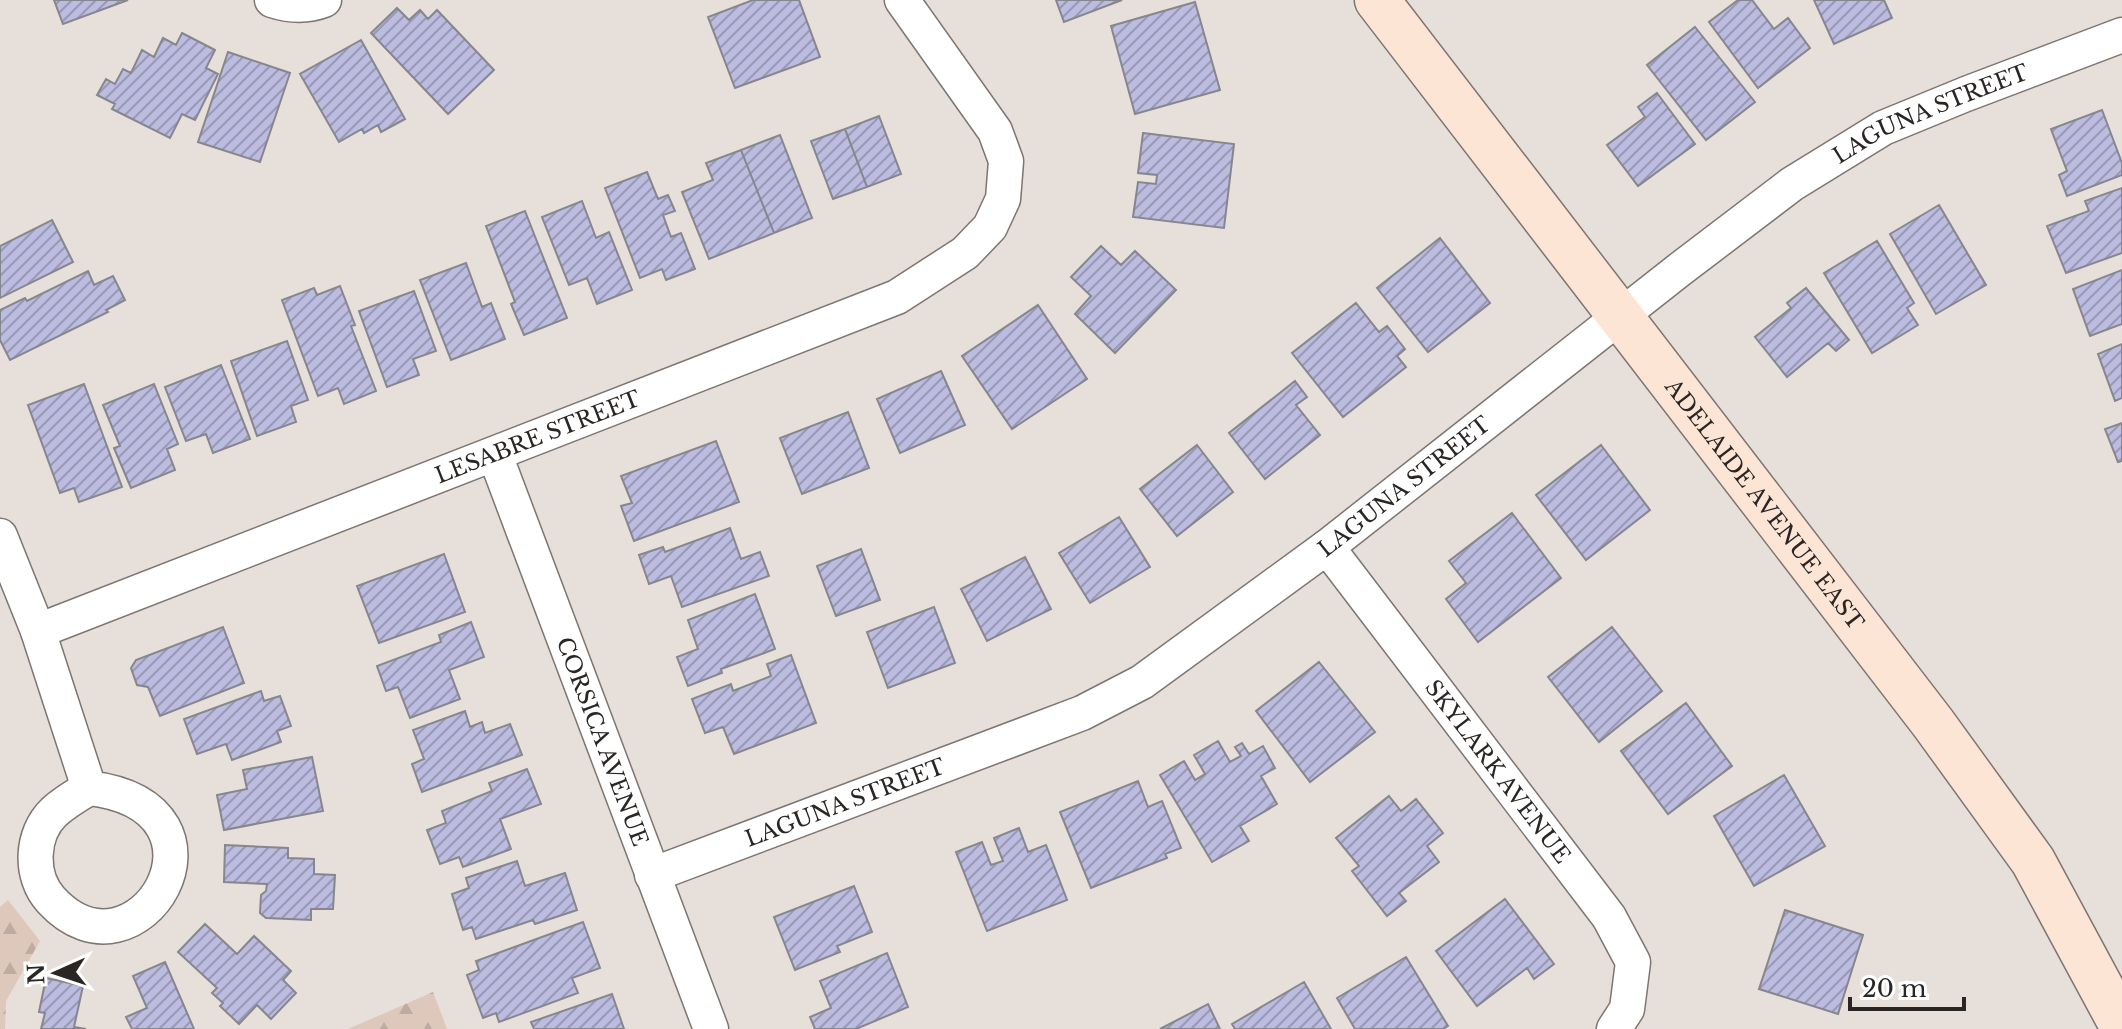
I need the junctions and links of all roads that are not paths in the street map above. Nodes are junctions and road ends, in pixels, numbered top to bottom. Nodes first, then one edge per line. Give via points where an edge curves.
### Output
1 (272, 0) edge
2 (324, 0) edge
3 (902, 0) edge
4 (1377, 0) edge
5 (2122, 35) edge
6 (1620, 315) junction
7 (495, 455) junction
8 (0, 536) edge
9 (1327, 547) junction
10 (38, 631) junction
11 (89, 788) dead end
12 (652, 875) junction
13 (1621, 1019) edge
14 (2122, 1026) edge
15 (711, 1029) edge

1 - 2 street via 288,5
3 - 7 street, LESABRE STREET via 995,131 1006,161 1003,199 990,227 965,253 897,297
4 - 6 main road, ADELAIDE AVENUE EAST
5 - 6 street, LAGUNA STREET via 1883,128 1792,184
6 - 9 street, LAGUNA STREET
6 - 14 main road, ADELAIDE AVENUE EAST via 2033,861
7 - 10 street, LESABRE STREET
7 - 12 street, CORSICA AVENUE
8 - 10 street
9 - 12 street, LAGUNA STREET via 1142,682 1082,713
9 - 13 street, SKYLARK AVENUE via 1609,917 1633,962
10 - 11 street
12 - 15 street, CORSICA AVENUE

